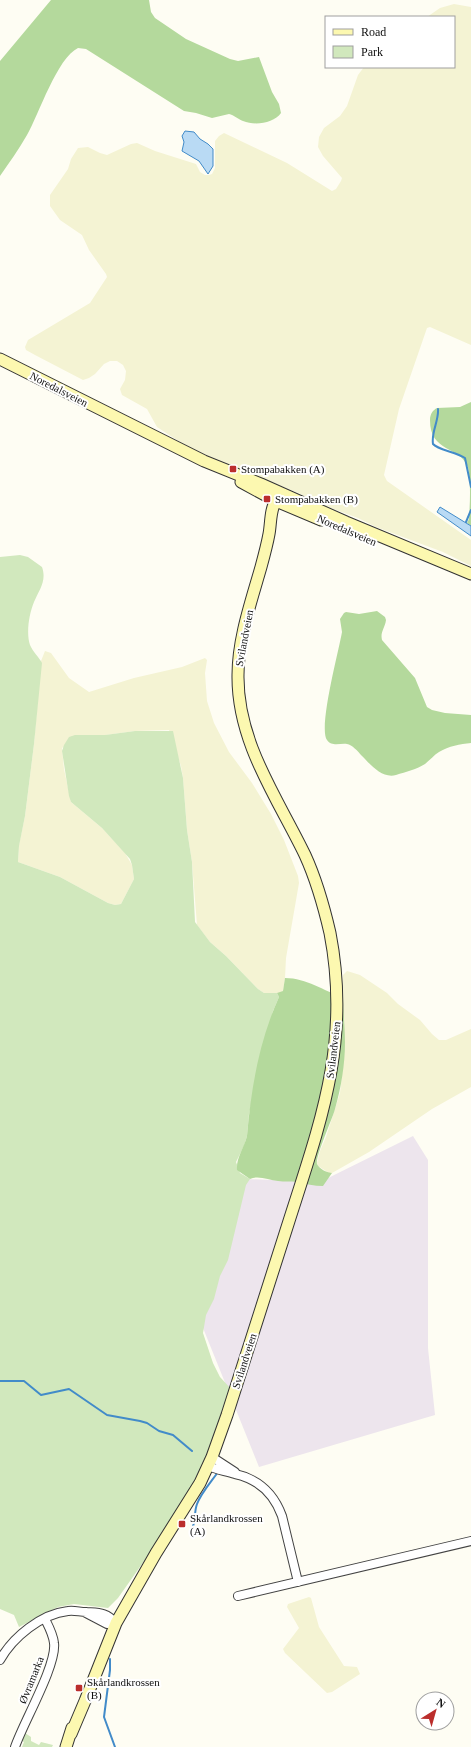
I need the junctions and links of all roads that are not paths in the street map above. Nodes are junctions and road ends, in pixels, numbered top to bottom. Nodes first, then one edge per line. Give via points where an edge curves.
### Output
1 (0, 359) edge
2 (282, 500) junction
3 (471, 574) edge
4 (471, 582) edge
5 (210, 1461) junction
6 (471, 1541) edge
7 (298, 1582) junction
8 (238, 1596) dead end
9 (45, 1619) junction
10 (111, 1621) junction
11 (0, 1660) edge
12 (15, 1747) edge
13 (66, 1747) edge

1 - 2 main road, Noredalsveien via 204,461 261,484
2 - 3 main road, Noredalsveien
2 - 4 main road, Noredalsveien
2 - 5 main road, Svilandveien via 269,537 240,648 240,706 252,751 306,857 322,902 334,961 337,1024 331,1075 322,1117
5 - 7 street via 254,1480 271,1495 278,1506
5 - 10 main road, Svilandveien via 193,1496 156,1553 130,1585
6 - 7 street
7 - 8 street
9 - 10 street via 65,1611 75,1611 101,1612
9 - 11 street via 20,1635
9 - 12 street, Øvramarka via 54,1642 53,1652 46,1676
10 - 13 main road, Svilandveien via 90,1670

